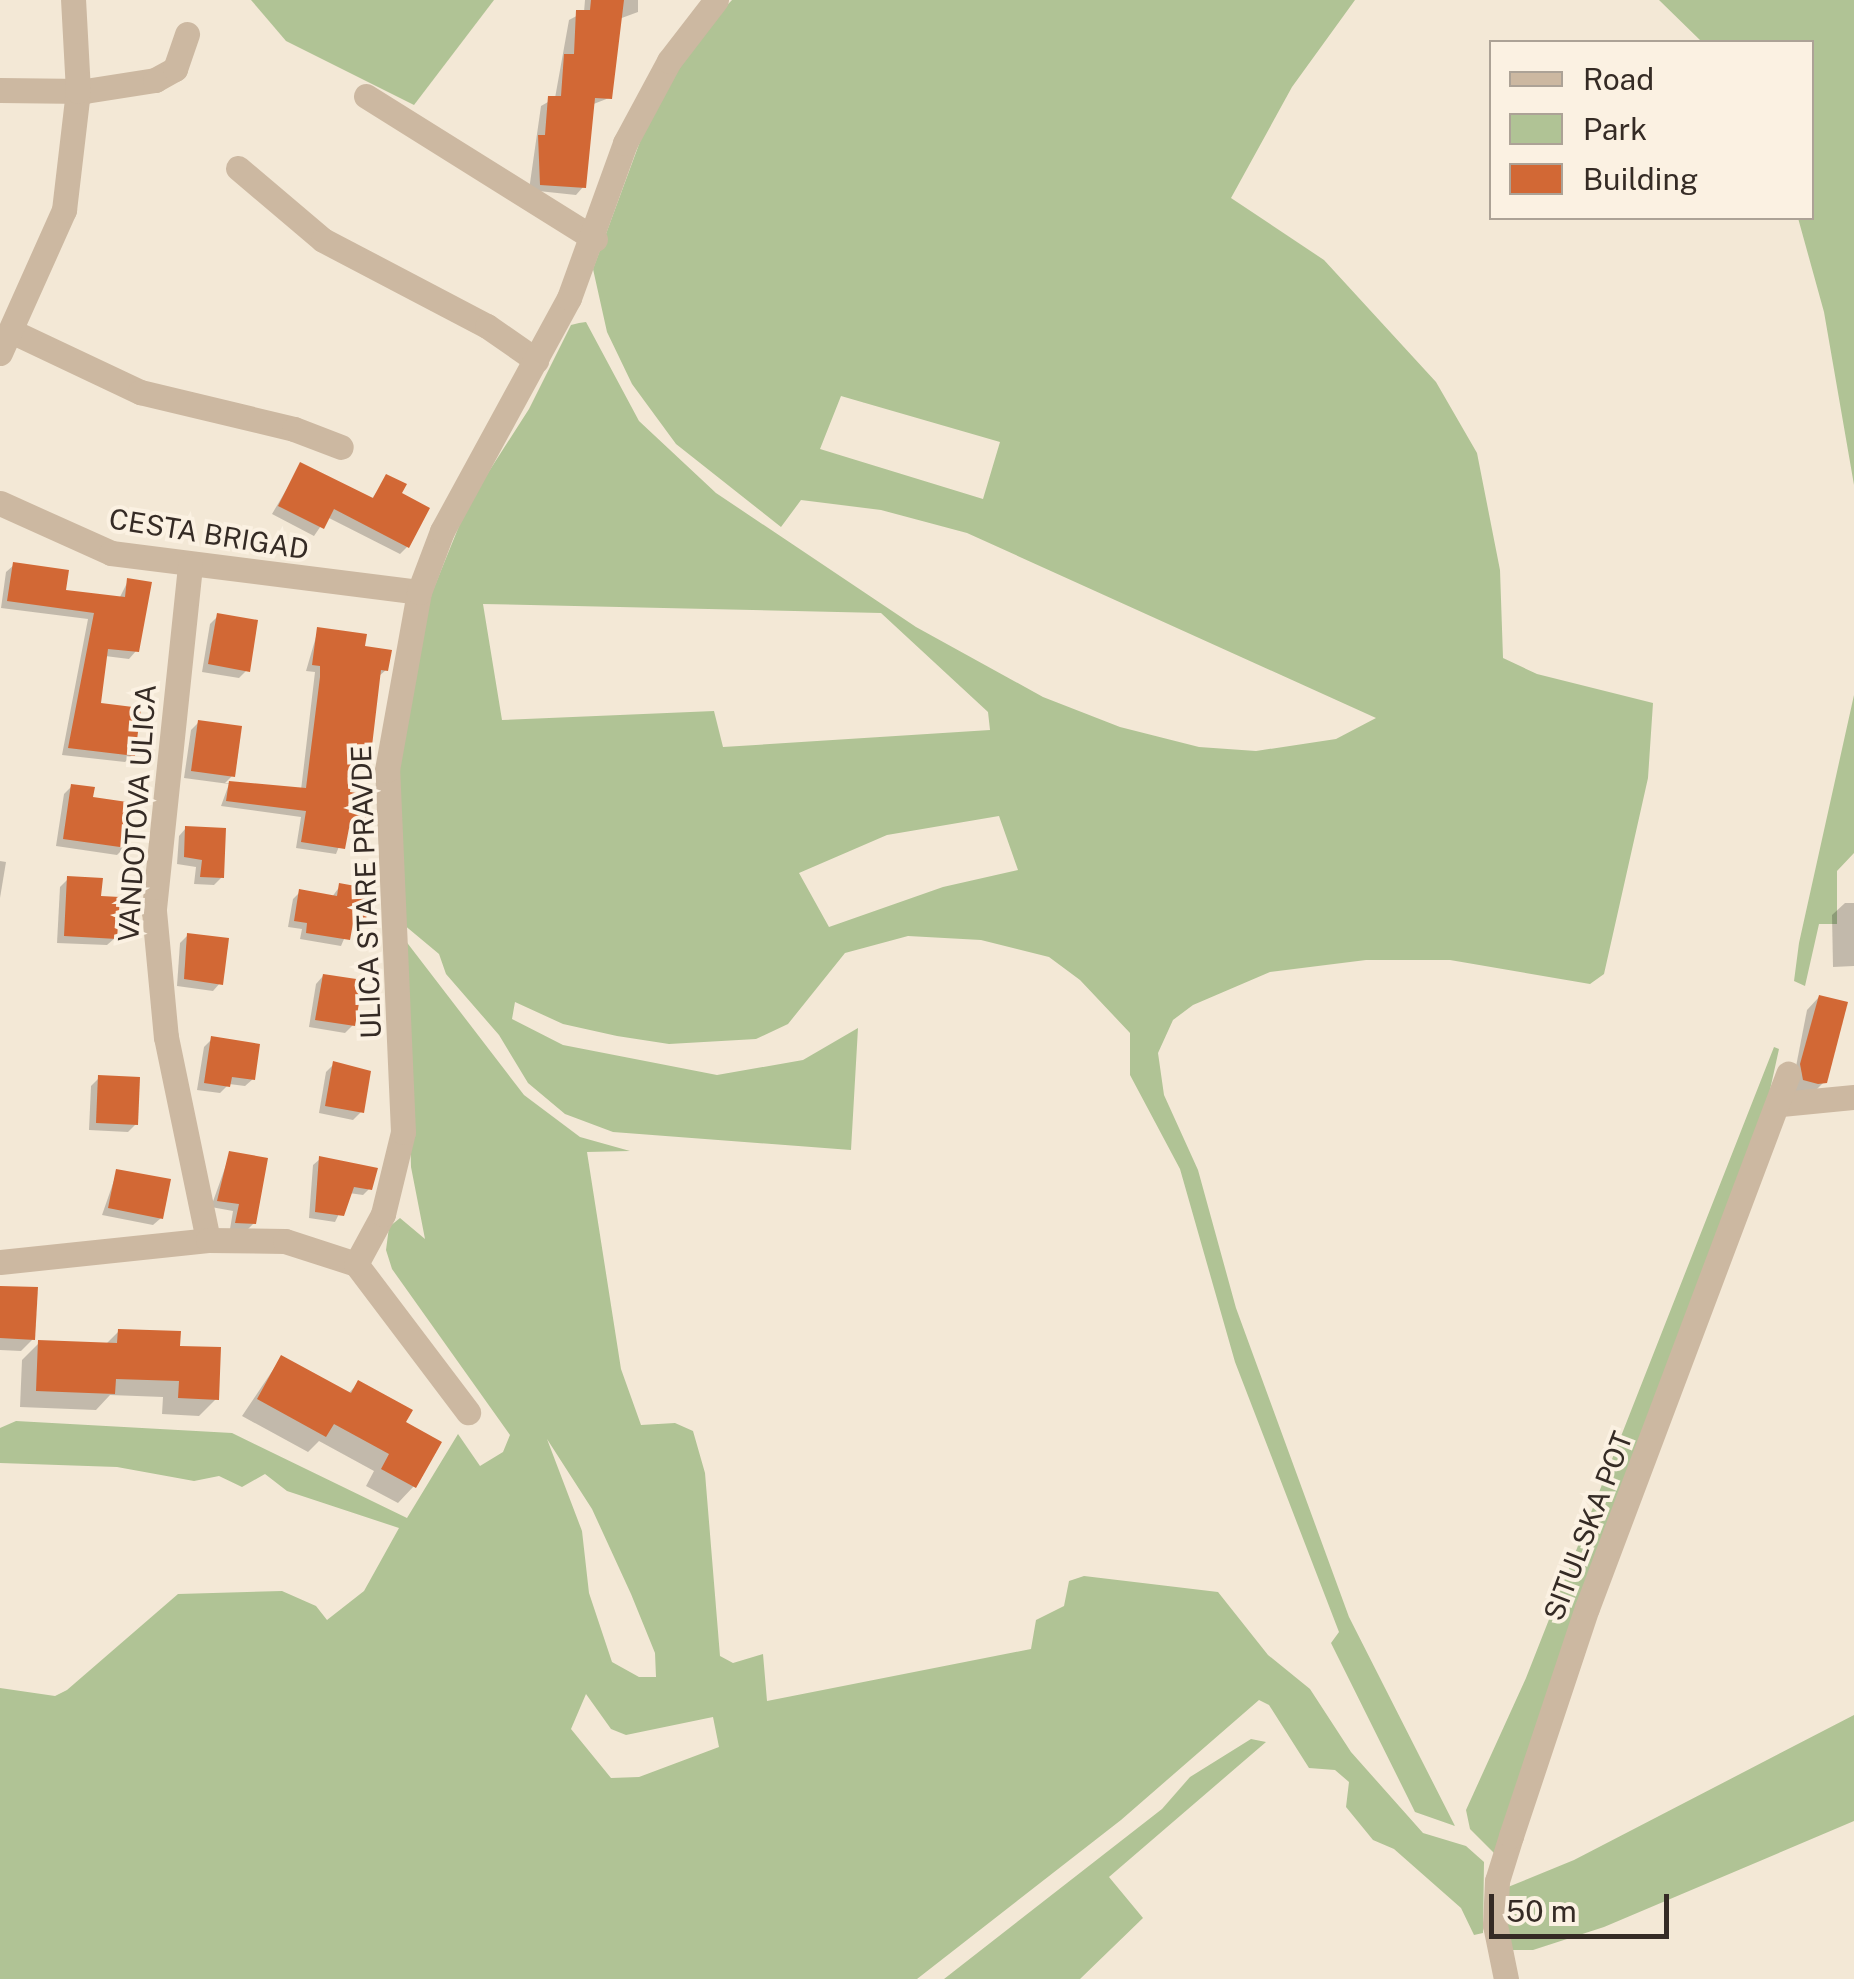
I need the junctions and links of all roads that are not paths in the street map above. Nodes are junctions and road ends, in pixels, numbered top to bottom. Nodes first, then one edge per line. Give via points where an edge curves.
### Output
1 (73, 0) edge
2 (716, 0) edge
3 (188, 34) dead end
4 (0, 90) edge
5 (78, 91) junction
6 (366, 96) dead end
7 (238, 168) dead end
8 (595, 238) junction
9 (6, 342) edge
10 (536, 360) junction
11 (340, 448) dead end
12 (0, 503) edge
13 (190, 566) junction
14 (418, 592) junction
15 (1788, 1074) dead end
16 (1854, 1097) edge
17 (1781, 1104) junction
18 (208, 1240) junction
19 (0, 1262) edge
20 (356, 1264) junction
21 (468, 1412) dead end
22 (1506, 1979) edge

1 - 5 street
2 - 8 street, ULICA STARE PRAVDE via 668,60 625,142
3 - 5 street via 167,76
4 - 5 street
5 - 9 street via 64,210
6 - 8 street
7 - 10 street via 322,240 487,326
8 - 10 street, ULICA STARE PRAVDE
9 - 11 street via 140,392
10 - 14 street, ULICA STARE PRAVDE via 442,531
12 - 13 street, CESTA BRIGAD via 111,553
13 - 14 street, CESTA BRIGAD
13 - 18 street, VANDOTOVA ULICA via 154,912 166,1037
14 - 20 street, ULICA STARE PRAVDE via 387,770 403,1132 394,1186
15 - 17 street, SITULSKA POT
16 - 17 street
17 - 22 street, SITULSKA POT via 1587,1608 1511,1836 1495,1925
18 - 19 street
18 - 20 street via 285,1241
20 - 21 street

